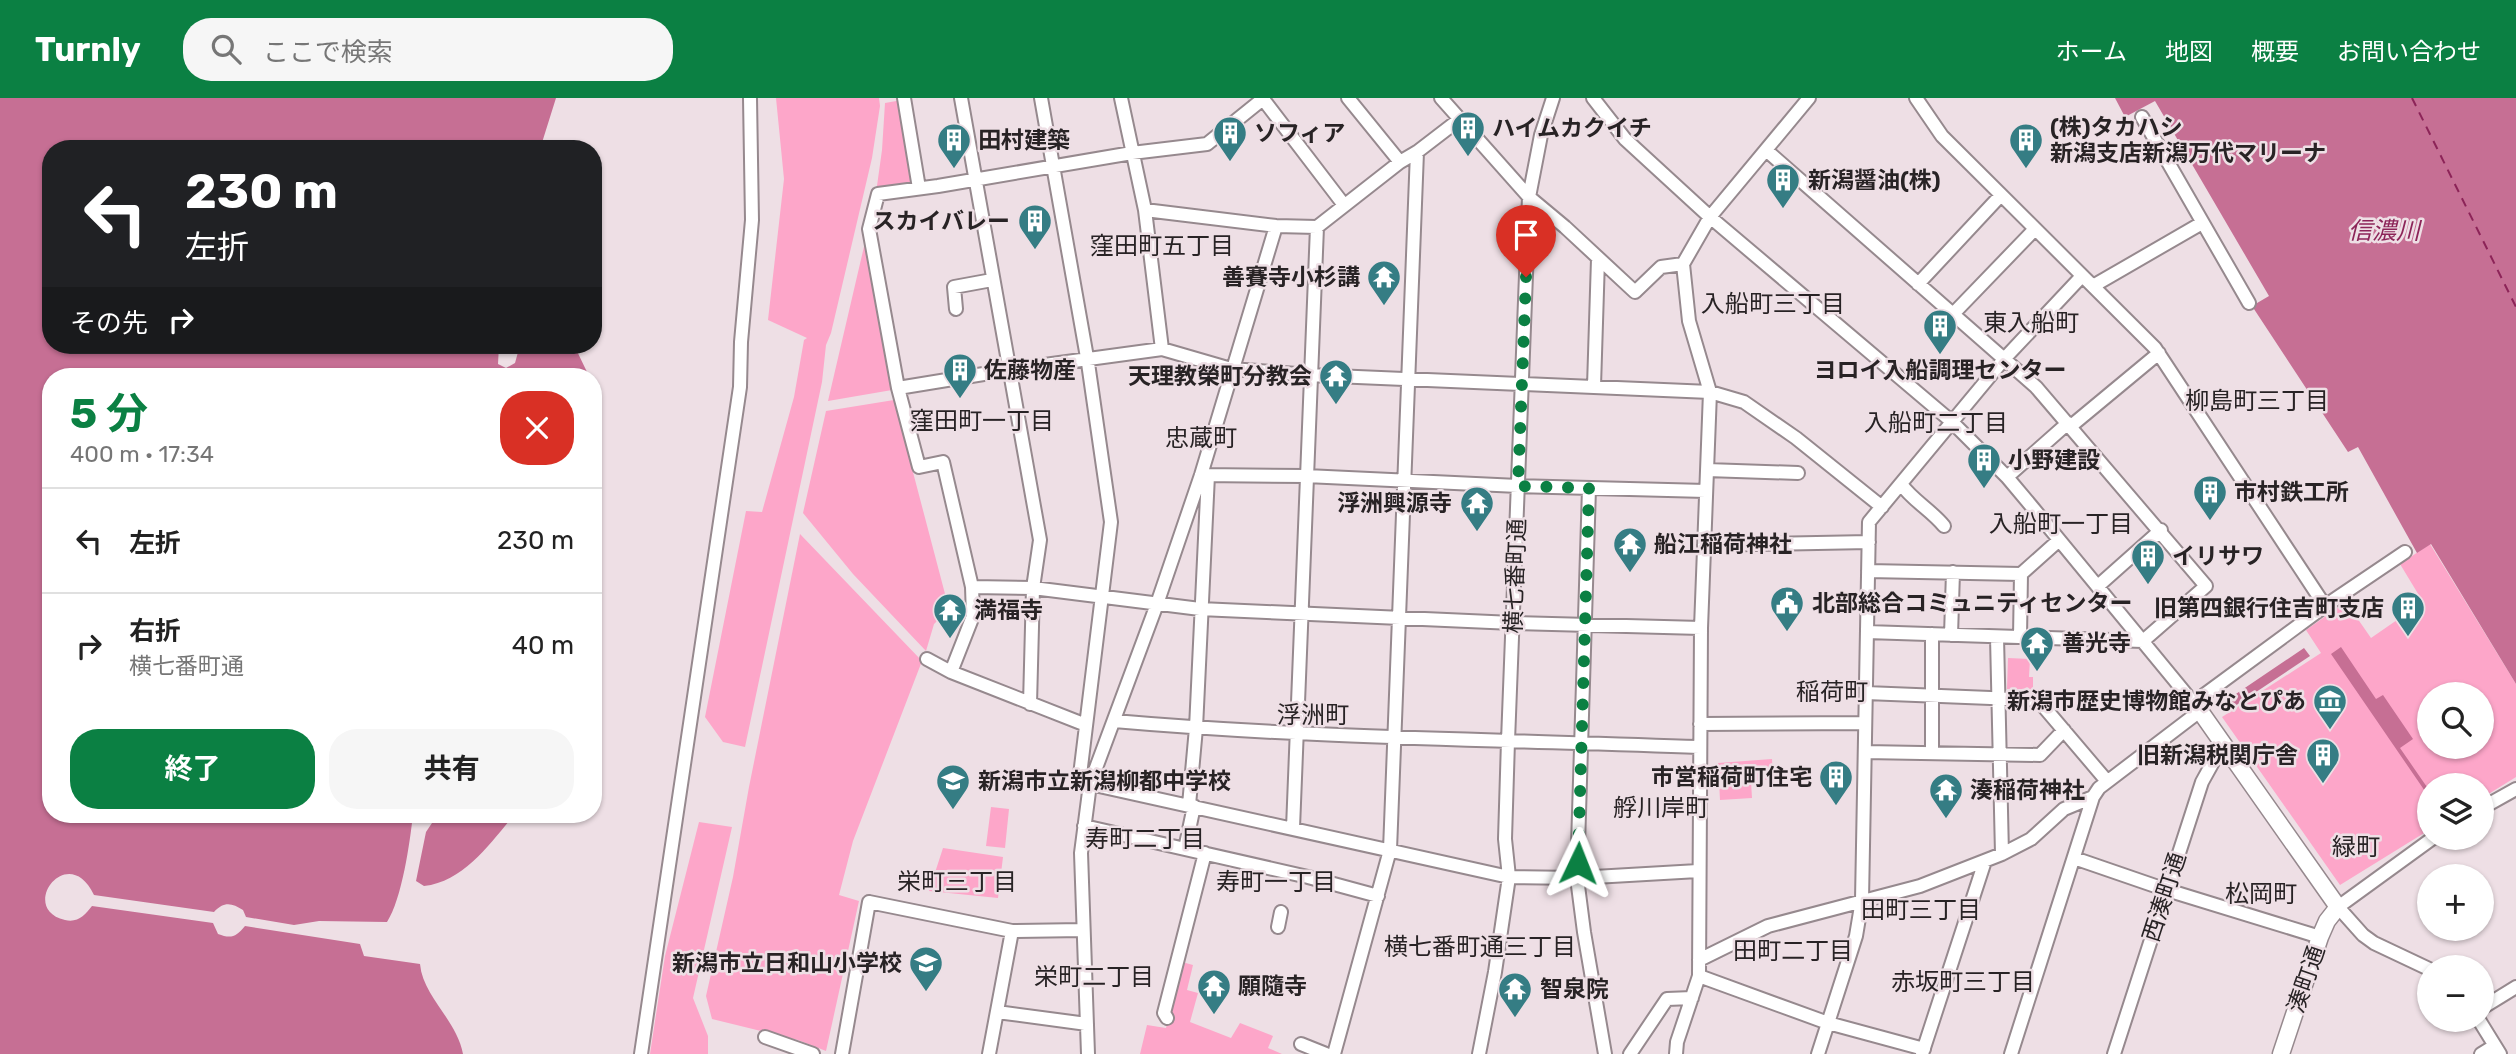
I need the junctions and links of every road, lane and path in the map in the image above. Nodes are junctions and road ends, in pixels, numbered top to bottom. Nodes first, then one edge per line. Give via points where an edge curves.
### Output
1 (750, 98) edge
2 (904, 98) edge
3 (961, 98) edge
4 (1041, 98) edge
5 (1121, 98) edge
6 (1264, 98) edge
7 (1348, 98) edge
8 (1441, 98) edge
9 (1553, 98) edge
10 (1593, 98) edge
11 (1810, 98) edge
12 (1916, 98) edge
13 (2142, 117) dead end
14 (1460, 119) junction
15 (1766, 150) junction
16 (1417, 152) junction
17 (1132, 153) junction
18 (1400, 162) junction
19 (1054, 166) junction
20 (975, 179) junction
21 (919, 188) junction
22 (2001, 195) junction
23 (1529, 197) junction
24 (1344, 205) junction
25 (1145, 210) junction
26 (1710, 217) junction
27 (2202, 223) junction
28 (1276, 226) junction
29 (1317, 227) junction
30 (2035, 229) junction
31 (1598, 259) junction
32 (1683, 264) junction
33 (2082, 276) junction
34 (992, 280) junction
35 (1918, 284) junction
36 (2093, 286) junction
37 (2249, 303) dead end
38 (956, 309) dead end
39 (1954, 313) junction
40 (1162, 349) junction
41 (2159, 353) junction
42 (2005, 358) junction
43 (1087, 360) junction
44 (1231, 369) junction
45 (1008, 370) junction
46 (1311, 375) junction
47 (1410, 379) junction
48 (1522, 383) junction
49 (1594, 386) junction
50 (898, 388) junction
51 (1710, 392) junction
52 (1951, 421) junction
53 (2069, 425) junction
54 (1707, 470) junction
55 (1798, 473) dead end
56 (1204, 475) junction
57 (1306, 476) junction
58 (2007, 477) junction
59 (1405, 481) junction
60 (1902, 484) junction
61 (1518, 486) junction
62 (1589, 488) junction
63 (1706, 491) junction
64 (1882, 507) junction
65 (1944, 526) dead end
66 (2161, 530) junction
67 (2058, 541) junction
68 (1868, 542) junction
69 (1704, 545) junction
70 (2404, 552) dead end
71 (1868, 571) junction
72 (1953, 572) junction
73 (2021, 574) junction
74 (2098, 586) junction
75 (972, 587) junction
76 (1033, 588) junction
77 (1101, 597) junction
78 (1157, 604) junction
79 (2325, 606) junction
80 (1200, 609) junction
81 (1301, 613) junction
82 (1400, 616) junction
83 (1513, 623) junction
84 (1586, 624) junction
85 (1701, 628) junction
86 (1867, 632) junction
87 (1932, 634) junction
88 (1951, 635) junction
89 (1997, 637) junction
90 (2020, 637) junction
91 (2143, 641) junction
92 (927, 659) dead end
93 (951, 672) junction
94 (1866, 693) junction
95 (1932, 695) junction
96 (1998, 697) junction
97 (1030, 704) junction
98 (2200, 711) junction
99 (1115, 721) junction
100 (1865, 723) junction
101 (1700, 724) junction
102 (1086, 725) junction
103 (1196, 728) junction
104 (2064, 730) junction
105 (1296, 732) junction
106 (1395, 736) junction
107 (1508, 741) junction
108 (1581, 743) junction
109 (2223, 744) junction
110 (1699, 747) junction
111 (1865, 752) junction
112 (1932, 753) junction
113 (2000, 753) junction
114 (2106, 780) junction
115 (1090, 783) junction
116 (2516, 789) edge
117 (2093, 797) junction
118 (2494, 801) edge
119 (1192, 806) junction
120 (1084, 825) junction
121 (1293, 828) junction
122 (1185, 849) junction
123 (1390, 850) junction
124 (2417, 850) edge
125 (1205, 853) junction
126 (2002, 854) junction
127 (2074, 858) junction
128 (1985, 861) junction
129 (1698, 871) junction
130 (1509, 877) junction
131 (1577, 878) junction
132 (2167, 890) junction
133 (1378, 896) junction
134 (1862, 900) junction
135 (2338, 907) junction
136 (1282, 912) dead end
137 (1279, 927) dead end
138 (1083, 930) junction
139 (1012, 931) junction
140 (2320, 937) junction
141 (1699, 960) junction
142 (2417, 963) edge
143 (1699, 976) junction
144 (2516, 987) edge
145 (1692, 998) junction
146 (2494, 1001) edge
147 (997, 1013) junction
148 (1167, 1018) dead end
149 (1828, 1023) junction
150 (1087, 1024) junction
151 (2486, 1032) edge
152 (765, 1037) dead end
153 (1301, 1044) dead end
154 (2497, 1050) edge
155 (1923, 1052) edge
156 (641, 1054) edge
157 (813, 1054) edge
158 (842, 1054) edge
159 (989, 1054) edge
160 (1088, 1054) edge
161 (1326, 1054) edge
162 (1334, 1054) edge
163 (1479, 1054) edge
164 (1605, 1054) edge
165 (1630, 1054) edge
166 (1676, 1054) edge
167 (1818, 1054) edge
168 (2011, 1054) edge
169 (2114, 1054) edge
170 (2281, 1054) edge
171 (2481, 1054) edge

1 - 156 street via 752,220 740,387
2 - 21 street
3 - 20 street
4 - 19 street
5 - 17 street
6 - 17 street via 1207,144
6 - 24 street
7 - 18 street
8 - 14 street
9 - 23 street, 横七番町通
10 - 26 street via 1625,139
11 - 15 street
12 - 22 street via 1942,136
13 - 27 street
14 - 16 street
14 - 23 street
15 - 26 street
15 - 35 street
16 - 18 street
16 - 47 street
17 - 19 street
17 - 25 street
18 - 24 street
19 - 20 street
19 - 43 street
20 - 21 street
20 - 34 street
21 - 50 street via 877,194 870,229
22 - 30 street
22 - 35 street
23 - 31 street
23 - 48 street, 横七番町通
24 - 29 street
25 - 28 street
25 - 40 street
26 - 32 street
26 - 52 street
27 - 36 street
27 - 37 street
28 - 29 street
28 - 44 street
29 - 46 street
30 - 33 street
30 - 39 street
31 - 32 street via 1635,292 1661,267
31 - 49 street
32 - 51 street via 1689,321
33 - 36 street
33 - 42 street
34 - 38 street via 954,287
34 - 45 street
35 - 39 street
36 - 41 street
39 - 42 street
40 - 43 street
40 - 44 street
41 - 53 street
41 - 79 street
42 - 52 street
42 - 53 street
43 - 45 street
43 - 77 street via 1111,523
44 - 46 street
44 - 56 street
45 - 50 street
45 - 76 street via 1040,540
46 - 47 street
46 - 57 street
47 - 48 street
47 - 59 street
48 - 49 street
48 - 61 street, 横七番町通
49 - 51 street
50 - 75 street via 919,467 943,462
51 - 54 street
51 - 64 street via 1744,402
52 - 58 street
52 - 60 street
53 - 58 street
53 - 66 street
54 - 55 street
54 - 63 street
56 - 57 street
56 - 78 street
56 - 80 street
57 - 59 street
57 - 81 street
58 - 67 street
59 - 61 street
59 - 82 street
60 - 64 street
60 - 65 street
61 - 62 street
61 - 83 street, 横七番町通
62 - 63 street
62 - 84 street
63 - 69 street
64 - 68 street via 1869,522
66 - 74 street
66 - 91 street via 2206,586
67 - 73 street
67 - 74 street
68 - 69 street
68 - 71 street
69 - 85 street
70 - 79 street
71 - 72 street
71 - 86 street
72 - 73 street
72 - 88 street
73 - 90 street
74 - 91 street
75 - 76 street
75 - 93 street via 973,616
76 - 77 street
76 - 97 street
77 - 78 street
77 - 102 street
78 - 80 street
78 - 99 street
79 - 98 street via 2204,695
80 - 81 street
80 - 103 street
81 - 82 street
81 - 105 street
82 - 83 street
82 - 106 street
83 - 84 street
83 - 107 street, 横七番町通
84 - 85 street
84 - 108 street
85 - 101 street
86 - 87 street
86 - 94 street
87 - 88 street
87 - 95 street
88 - 89 street
89 - 90 street
89 - 96 street
90 - 91 street
91 - 98 street
92 - 93 street
93 - 97 street
94 - 95 street
94 - 100 street
95 - 96 street
95 - 112 street
96 - 104 street via 2038,700
96 - 113 street
97 - 102 street
98 - 109 main road
98 - 114 street
99 - 103 street
99 - 115 street
100 - 101 street
100 - 111 street
101 - 110 street
102 - 115 street via 1080,775
103 - 105 street
103 - 119 street
104 - 113 street via 2040,755
104 - 114 street
105 - 106 street
105 - 121 street
106 - 107 street
106 - 123 street
107 - 108 street
107 - 130 street, 横七番町通
108 - 110 street
108 - 131 street
109 - 132 street, 西湊町通 via 2202,782
109 - 135 main road
110 - 129 street
111 - 112 street
111 - 134 street
112 - 113 street
113 - 126 street
114 - 117 street
115 - 119 street
115 - 120 street
116 - 118 street
117 - 126 street via 2064,809 2031,839
117 - 127 street
119 - 121 street
119 - 122 street
120 - 122 street
120 - 138 street
121 - 123 street
122 - 125 street
123 - 130 street
123 - 133 street
124 - 135 street
125 - 133 street
125 - 148 street via 1164,1013
126 - 128 street
127 - 132 street
127 - 168 street
128 - 134 street via 1920,886
128 - 155 street
129 - 131 street
129 - 141 street
130 - 131 street
130 - 163 street, 横七番町通
131 - 164 street
132 - 140 street
132 - 169 street, 西湊町通
133 - 162 street
134 - 141 street via 1768,926
134 - 149 street via 1856,936
135 - 140 main road, 湊町通
135 - 142 street via 2362,935
136 - 137 street
138 - 139 street
138 - 150 street
139 - 147 street
139 - 158 street via 869,902
140 - 170 main road, 湊町通
141 - 143 street
143 - 145 street
143 - 149 street
144 - 146 street
145 - 165 street via 1667,999
145 - 166 street
147 - 150 street
147 - 159 street
149 - 155 street
149 - 167 street
150 - 160 street
151 - 154 street
152 - 157 street
153 - 161 street
154 - 171 street

